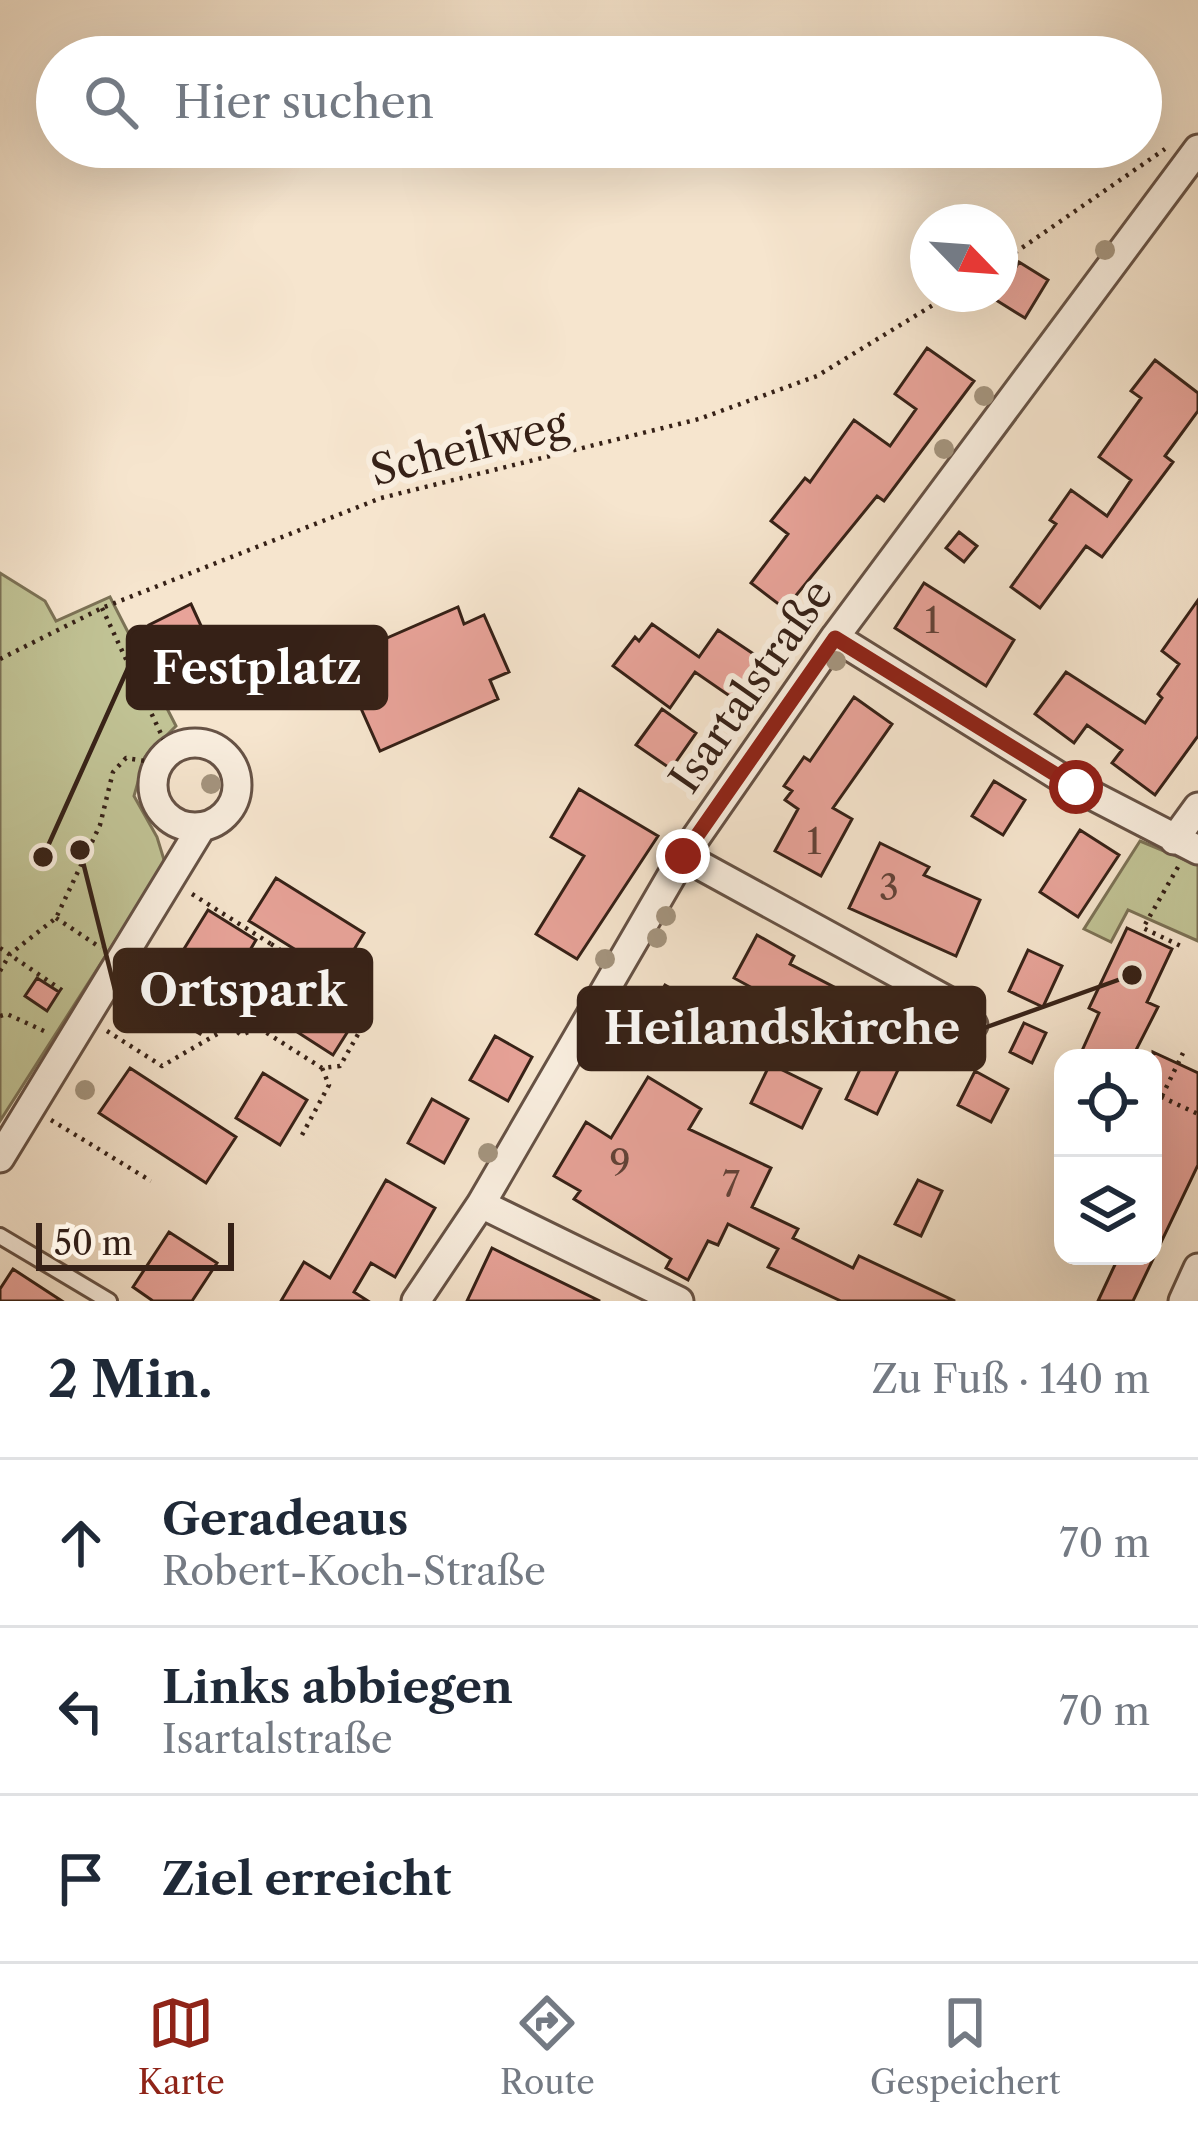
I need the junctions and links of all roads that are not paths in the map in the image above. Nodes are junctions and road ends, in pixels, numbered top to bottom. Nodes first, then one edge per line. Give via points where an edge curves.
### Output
1 (1184, 149) edge
2 (835, 638) junction
3 (1198, 807) edge
4 (201, 828) junction
5 (1187, 846) edge
6 (683, 856) junction
7 (973, 1025) dead end
8 (0, 1158) edge
9 (482, 1204) junction
10 (0, 1237) edge
11 (1198, 1268) edge
12 (110, 1301) edge
13 (416, 1301) edge
14 (680, 1301) edge
15 (1183, 1301) edge

1 - 2 street, Isartalstraße
2 - 5 street
2 - 6 street, Isartalstraße
3 - 5 street
4 - 4 street via 217,823 235,801 237,778 221,751 184,743 164,757 152,782 160,812
4 - 8 street
6 - 7 street via 957,1006
6 - 9 street, Isartalstraße
9 - 13 street, Isartalstraße
9 - 14 street
10 - 12 lane
11 - 15 street

